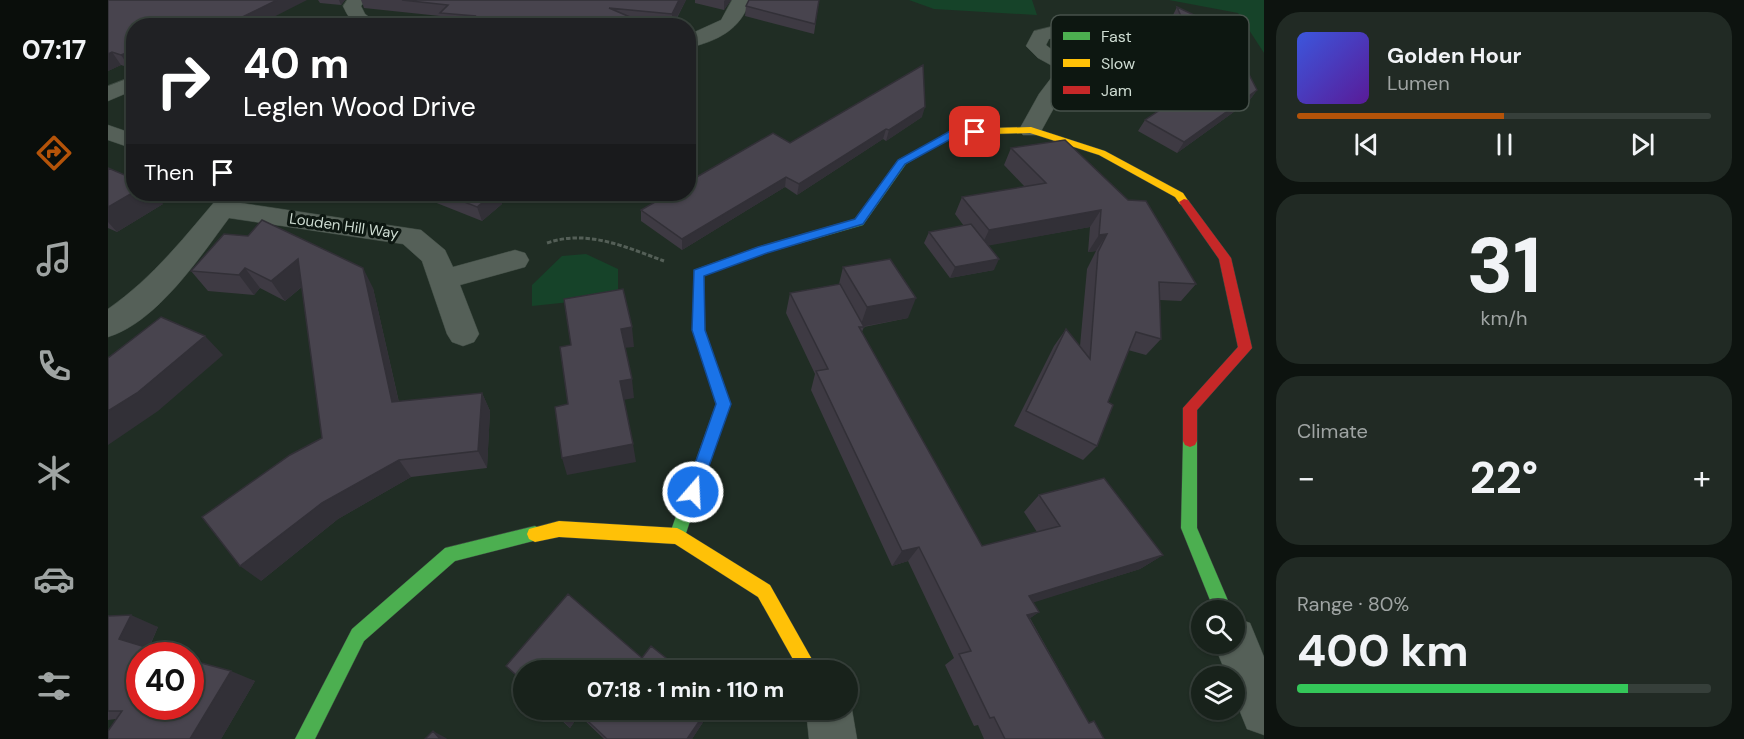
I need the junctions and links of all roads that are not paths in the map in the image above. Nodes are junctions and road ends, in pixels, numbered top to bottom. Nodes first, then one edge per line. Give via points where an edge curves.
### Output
1 (357, 0) edge
2 (741, 0) edge
3 (359, 18) edge
4 (696, 39) edge
5 (126, 86) edge
6 (1051, 93) edge
7 (108, 94) edge
8 (1031, 130) junction
9 (108, 132) edge
10 (126, 139) edge
11 (228, 201) edge
12 (515, 260) road end
13 (443, 280) junction
14 (108, 325) edge
15 (463, 334) dead end
16 (677, 536) junction
17 (1219, 600) edge
18 (1240, 654) edge
19 (803, 660) edge
20 (1264, 712) edge
21 (830, 720) edge
22 (305, 739) edge
23 (833, 739) edge

1 - 3 street via 352,6
2 - 4 street via 737,16 724,28
5 - 7 street
6 - 8 street
8 - 16 street via 956,132 902,162 859,222 698,273 699,330 723,404
8 - 17 street via 1102,153 1179,195 1225,258 1245,348 1190,408 1190,528
9 - 10 street
11 - 13 street, Louden Hill Way via 411,236 435,257
11 - 14 street via 148,296
12 - 13 street
13 - 15 street, Louden Hill Way
16 - 19 street via 764,591
16 - 22 street via 559,529 451,554 358,635
18 - 20 street
21 - 23 street

